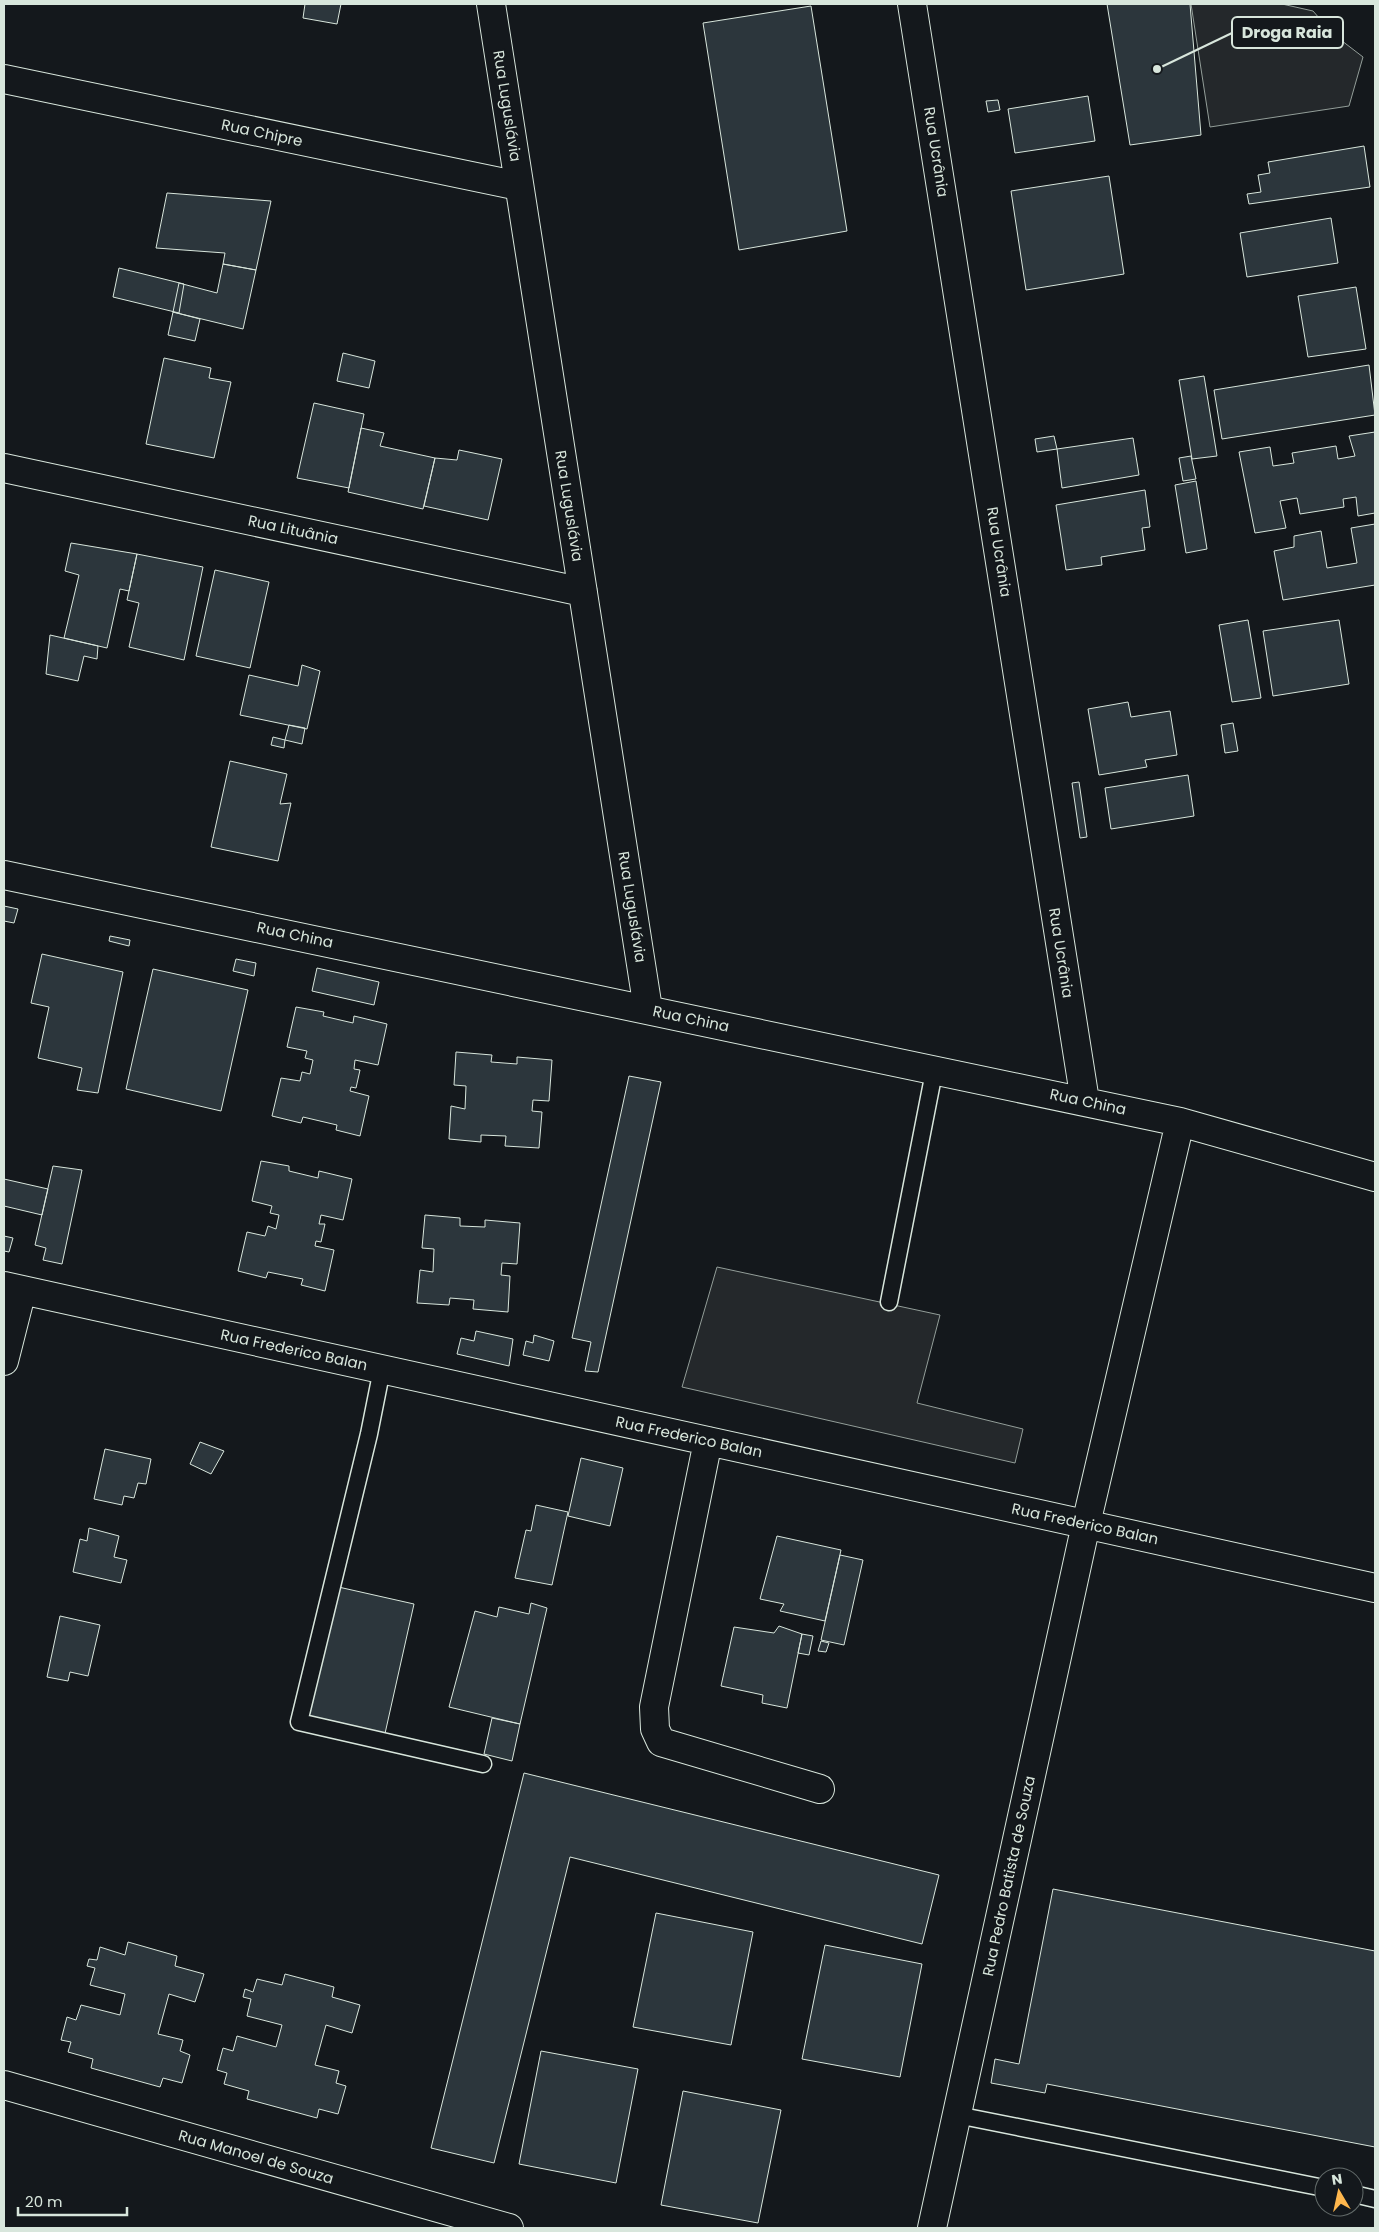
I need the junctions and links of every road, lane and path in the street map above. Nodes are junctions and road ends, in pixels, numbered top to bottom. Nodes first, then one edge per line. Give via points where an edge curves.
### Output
1 (491, 4) edge
2 (912, 4) edge
3 (4, 79) edge
4 (520, 186) junction
5 (4, 468) edge
6 (582, 592) junction
7 (4, 875) edge
8 (648, 1009) junction
9 (934, 1072) junction
10 (1085, 1101) junction
11 (1180, 1122) junction
12 (1375, 1177) edge
13 (13, 1288) edge
14 (889, 1302) dead end
15 (4, 1362) edge
16 (382, 1369) junction
17 (708, 1441) junction
18 (1086, 1524) junction
19 (1375, 1588) edge
20 (482, 1764) dead end
21 (820, 1789) dead end
22 (4, 2085) edge
23 (957, 2115) junction
24 (1314, 2186) edge
25 (509, 2228) edge
26 (932, 2228) edge

1 - 4 street, Rua Luguslávia
2 - 10 street, Rua Ucrânia
3 - 4 street, Rua Chipre
4 - 6 street, Rua Luguslávia
5 - 6 street, Rua Lituânia
6 - 8 street, Rua Luguslávia
7 - 8 street, Rua China
8 - 9 street, Rua China
9 - 10 street, Rua China
9 - 14 lane
10 - 11 street, Rua China
11 - 12 street, Rua China
11 - 18 street, Rua Pedro Batista de Souza
13 - 15 street
13 - 16 street, Rua Frederico Balan
16 - 17 street, Rua Frederico Balan
16 - 20 lane via 299,1722
17 - 18 street, Rua Frederico Balan
17 - 21 street via 654,1706 654,1728 661,1742
18 - 19 street, Rua Frederico Balan
18 - 23 street, Rua Pedro Batista de Souza
22 - 25 street, Rua Manoel de Souza
23 - 24 lane
23 - 26 street, Rua Pedro Batista de Souza

